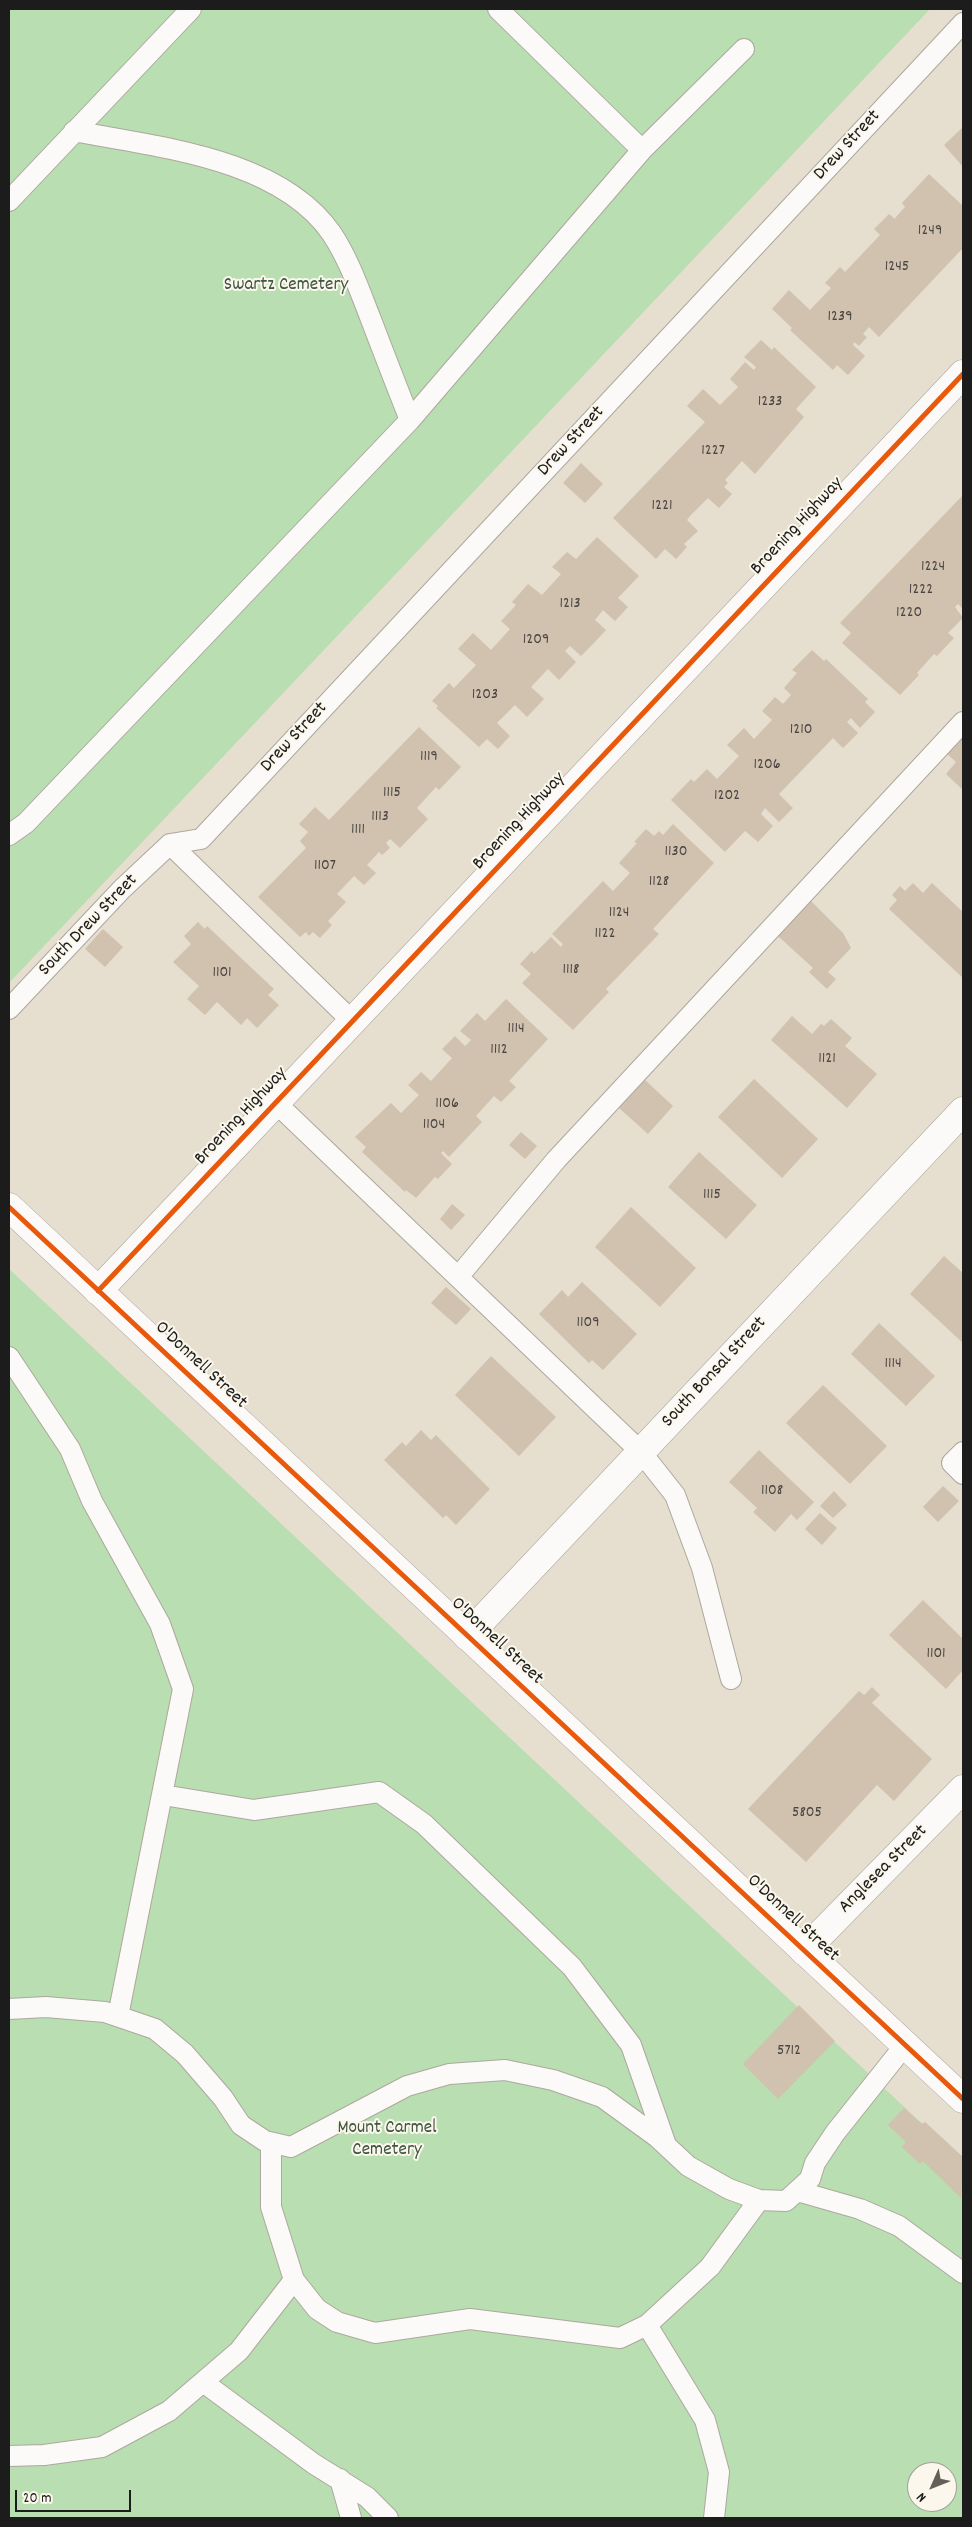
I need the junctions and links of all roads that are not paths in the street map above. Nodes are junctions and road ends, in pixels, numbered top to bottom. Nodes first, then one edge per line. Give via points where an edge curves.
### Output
1 (191, 9) edge
2 (498, 9) edge
3 (963, 23) edge
4 (744, 49) dead end
5 (74, 132) junction
6 (642, 150) junction
7 (9, 201) edge
8 (963, 374) edge
9 (410, 420) junction
10 (963, 722) edge
11 (9, 835) edge
12 (170, 844) junction
13 (9, 1009) edge
14 (352, 1021) junction
15 (276, 1103) junction
16 (963, 1111) edge
17 (9, 1207) edge
18 (458, 1277) junction
19 (98, 1291) junction
20 (9, 1357) edge
21 (641, 1452) junction
22 (963, 1452) edge
23 (963, 1474) edge
24 (467, 1636) junction
25 (731, 1679) dead end
26 (963, 1789) edge
27 (163, 1795) junction
28 (804, 1951) junction
29 (9, 2009) edge
30 (118, 2016) junction
31 (906, 2045) junction
32 (963, 2099) edge
33 (271, 2143) junction
34 (666, 2145) junction
35 (797, 2191) junction
36 (760, 2200) junction
37 (963, 2273) edge
38 (294, 2280) junction
39 (646, 2325) junction
40 (203, 2382) junction
41 (9, 2456) edge
42 (340, 2479) junction
43 (351, 2518) edge
44 (388, 2518) edge
45 (714, 2518) edge

1 - 5 lane
2 - 6 lane
3 - 12 lane, Drew Street via 201,839
4 - 6 lane
5 - 7 lane
5 - 9 lane via 209,159 264,178 293,195 331,234 343,254
6 - 9 lane
8 - 14 street, Broening Highway
9 - 11 lane via 26,822
10 - 18 lane via 556,1160
12 - 13 lane, South Drew Street via 122,889
12 - 14 lane
14 - 15 street, Broening Highway
15 - 18 lane
15 - 19 street, Broening Highway
16 - 21 street, South Bonsal Street
17 - 19 street, O'Donnell Street
18 - 21 lane
19 - 24 street, O'Donnell Street
20 - 27 lane via 70,1449 92,1501 160,1624 182,1689
21 - 24 street, South Bonsal Street
21 - 25 lane via 675,1495 702,1568
22 - 23 lane via 952,1463
24 - 28 street, O'Donnell Street
26 - 28 street, Anglesea Street
27 - 30 lane
27 - 34 lane via 254,1810 379,1792 424,1824 572,1967 631,2045
28 - 31 street, O'Donnell Street
29 - 30 lane via 46,2007
30 - 33 lane via 155,2029 185,2054 241,2125
31 - 32 street, O'Donnell Street
31 - 35 lane via 835,2133 810,2179
33 - 34 lane via 291,2147 407,2086 449,2074 505,2070 553,2080 602,2097
33 - 38 lane via 271,2207
34 - 36 lane via 688,2166 729,2189
35 - 36 lane via 786,2201
35 - 37 lane via 899,2226
36 - 39 lane via 710,2267
38 - 39 lane via 317,2309 338,2322 375,2333 470,2319 620,2338
38 - 40 lane via 239,2351
39 - 45 lane via 705,2420 719,2472
40 - 41 lane via 169,2411 102,2446 44,2455
40 - 42 lane via 314,2464
42 - 43 lane
42 - 44 lane via 367,2497

